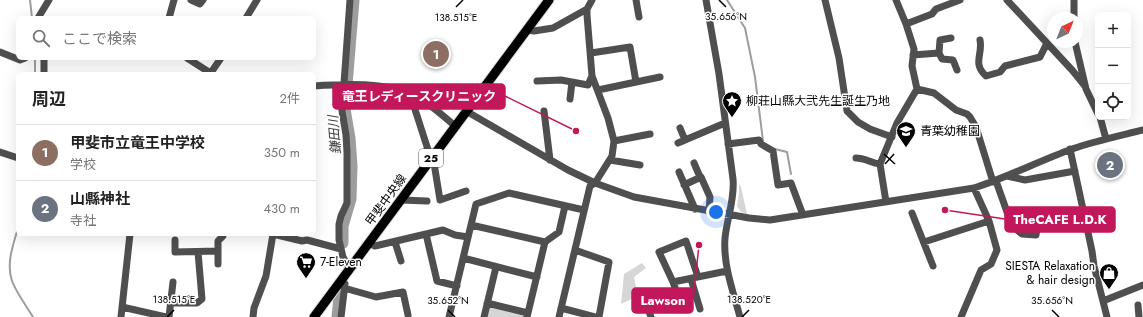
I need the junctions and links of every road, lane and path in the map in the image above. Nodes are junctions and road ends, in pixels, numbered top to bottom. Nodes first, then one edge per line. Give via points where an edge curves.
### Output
1 (40, 0) edge
2 (48, 0) edge
3 (174, 0) edge
4 (191, 0) edge
5 (202, 0) edge
6 (257, 0) edge
7 (350, 0) edge
8 (549, 0) edge
9 (592, 0) edge
10 (636, 0) edge
11 (706, 0) edge
12 (825, 0) edge
13 (896, 0) edge
14 (960, 0) edge
15 (1074, 0) edge
16 (1010, 1) edge
17 (43, 9) junction
18 (587, 9) junction
19 (1074, 12) edge
20 (39, 16) edge
21 (170, 16) edge
22 (247, 16) edge
23 (639, 17) dead end
24 (906, 24) junction
25 (527, 30) junction
26 (951, 38) dead end
27 (980, 40) dead end
28 (1047, 43) joint
29 (1051, 48) edge
30 (1076, 48) edge
31 (0, 52) edge
32 (591, 53) junction
33 (939, 53) junction
34 (913, 55) junction
35 (16, 58) edge
36 (44, 60) edge
37 (190, 60) edge
38 (220, 60) edge
39 (957, 70) dead end
40 (44, 72) edge
41 (208, 72) edge
42 (212, 72) edge
43 (592, 76) junction
44 (660, 77) dead end
45 (537, 82) dead end
46 (572, 82) junction
47 (636, 82) junction
48 (344, 84) junction
49 (316, 86) edge
50 (1085, 86) junction
51 (917, 89) junction
52 (598, 90) junction
53 (410, 94) junction
54 (570, 99) dead end
55 (1095, 108) edge
56 (466, 111) junction
57 (544, 111) dead end
58 (1101, 120) edge
59 (725, 123) junction
60 (455, 126) junction
61 (680, 128) dead end
62 (1143, 130) edge
63 (650, 134) dead end
64 (892, 137) junction
65 (1106, 139) junction
66 (614, 141) junction
67 (728, 144) junction
68 (1070, 149) junction
69 (0, 152) edge
70 (16, 157) edge
71 (432, 158) junction
72 (856, 158) dead end
73 (550, 160) junction
74 (610, 160) junction
75 (694, 163) dead end
76 (880, 164) junction
77 (640, 165) dead end
78 (1075, 171) junction
79 (679, 172) dead end
80 (1007, 176) junction
81 (700, 178) junction
82 (995, 181) junction
83 (595, 183) junction
84 (684, 184) junction
85 (974, 188) junction
86 (466, 191) dead end
87 (401, 200) junction
88 (427, 201) dead end
89 (886, 202) junction
90 (565, 206) junction
91 (695, 209) junction
92 (584, 210) junction
93 (709, 212) junction
94 (912, 213) dead end
95 (730, 215) junction
96 (803, 215) junction
97 (989, 221) junction
98 (1038, 223) dead end
99 (471, 225) junction
100 (426, 234) junction
101 (130, 236) edge
102 (223, 236) edge
103 (273, 236) edge
104 (281, 236) edge
105 (468, 237) junction
106 (175, 240) dead end
107 (395, 242) junction
108 (545, 242) junction
109 (924, 242) junction
110 (369, 243) junction
111 (341, 249) junction
112 (574, 250) junction
113 (218, 251) junction
114 (198, 252) junction
115 (463, 258) junction
116 (402, 261) dead end
117 (218, 264) dead end
118 (933, 266) dead end
119 (496, 267) junction
120 (348, 271) junction
121 (727, 271) junction
122 (537, 277) junction
123 (694, 278) junction
124 (173, 282) dead end
125 (674, 282) junction
126 (1143, 285) edge
127 (457, 286) junction
128 (344, 288) junction
129 (1103, 301) junction
130 (171, 302) junction
131 (487, 303) junction
132 (1138, 305) dead end
133 (122, 307) junction
134 (561, 308) junction
135 (700, 309) dead end
136 (408, 315) dead end
137 (527, 315) edge
138 (121, 317) edge
139 (168, 317) edge
140 (253, 317) edge
141 (314, 317) edge
142 (341, 317) edge
143 (449, 317) edge
144 (484, 317) edge
145 (559, 317) edge
146 (595, 317) edge
147 (599, 317) edge
148 (651, 317) edge
149 (740, 317) edge
150 (961, 317) edge
151 (1107, 317) edge
152 (1139, 317) edge

1 - 17 street
2 - 17 street
3 - 21 street
4 - 5 street via 200,4
6 - 22 street
7 - 48 street
8 - 25 main road, 甲斐中央線 / 25
9 - 18 street
10 - 23 street
11 - 59 street
12 - 64 street via 839,58 846,111 858,122
13 - 24 street
14 - 24 street
15 - 19 street
16 - 28 street
17 - 20 street
18 - 25 street via 553,28
18 - 32 street
24 - 34 street via 914,49
25 - 56 main road, 甲斐中央線 / 25
26 - 33 street via 940,40
27 - 28 street via 982,48 978,58 981,71 986,76 1000,72 1005,66 1040,57
29 - 50 street
30 - 50 street
31 - 35 street
32 - 43 street
32 - 47 street via 630,47
33 - 34 street
33 - 39 street via 942,60 953,60
34 - 51 street via 912,66
36 - 40 street
37 - 41 street
38 - 42 street
43 - 46 street via 588,85
43 - 52 street
44 - 47 street
45 - 46 street
46 - 54 street
47 - 52 street
48 - 49 street
48 - 53 street via 401,90
48 - 111 street via 342,111 348,169 347,203 339,224
50 - 55 street
51 - 64 street via 897,123
51 - 82 street via 934,93 970,117
52 - 66 street
53 - 60 street via 435,109
53 - 71 street
56 - 60 main road, 甲斐中央線 / 25
56 - 73 street
57 - 73 street
58 - 65 street
59 - 61 street via 681,141
59 - 67 street
60 - 71 main road, 甲斐中央線 / 25
62 - 65 street
63 - 66 street
64 - 76 street
65 - 68 street
66 - 74 street
67 - 95 street via 734,186
67 - 96 street via 759,140 773,151 778,185 791,183
68 - 78 street
68 - 80 street
69 - 70 street
71 - 86 street via 440,200
71 - 87 main road, 甲斐中央線 / 25
72 - 76 street
73 - 83 street
74 - 77 street
74 - 83 street
75 - 81 street
76 - 89 street
78 - 80 street via 1025,180
78 - 129 street
79 - 84 street
80 - 82 street
81 - 84 street
81 - 93 street via 710,197
82 - 85 street
82 - 98 street via 1012,226 1016,230 1022,234 1036,235
83 - 91 street via 634,197
83 - 92 street via 590,186
84 - 91 street
85 - 89 street
85 - 97 street
87 - 88 street
87 - 110 main road, 甲斐中央線 / 25
89 - 96 street
90 - 92 street
90 - 99 street via 509,193 476,204
90 - 108 street via 558,232
91 - 93 street
92 - 112 street
93 - 95 street
94 - 109 street
95 - 96 street via 770,220
95 - 121 street via 726,237
97 - 109 street
97 - 150 street via 997,250 991,264 981,270
99 - 105 street
99 - 108 street
100 - 105 street via 443,230
100 - 107 street
100 - 127 street via 437,281
101 - 133 street
102 - 113 street via 218,241
103 - 140 street via 266,276
104 - 111 street
105 - 115 street
106 - 114 street via 175,252
107 - 110 street via 375,246
107 - 116 street
108 - 122 street
109 - 118 street
110 - 120 main road, 甲斐中央線 / 25
111 - 120 street
112 - 134 street
112 - 147 street via 609,262
113 - 114 street
113 - 117 street
114 - 130 street via 202,298 197,303
115 - 119 street
115 - 127 street
119 - 122 street
119 - 131 street
120 - 128 street
120 - 141 main road, 甲斐中央線 / 25
121 - 123 street
121 - 149 street
122 - 137 street
123 - 125 street
123 - 125 street via 686,241 659,252
123 - 135 street
124 - 130 street
125 - 148 street via 678,296 647,306
126 - 129 street
127 - 143 street
128 - 136 street via 376,297 403,292
128 - 142 street
129 - 151 street
130 - 139 street
131 - 137 street
131 - 144 street
132 - 152 street
133 - 138 street
133 - 139 street
134 - 145 street
134 - 146 street

